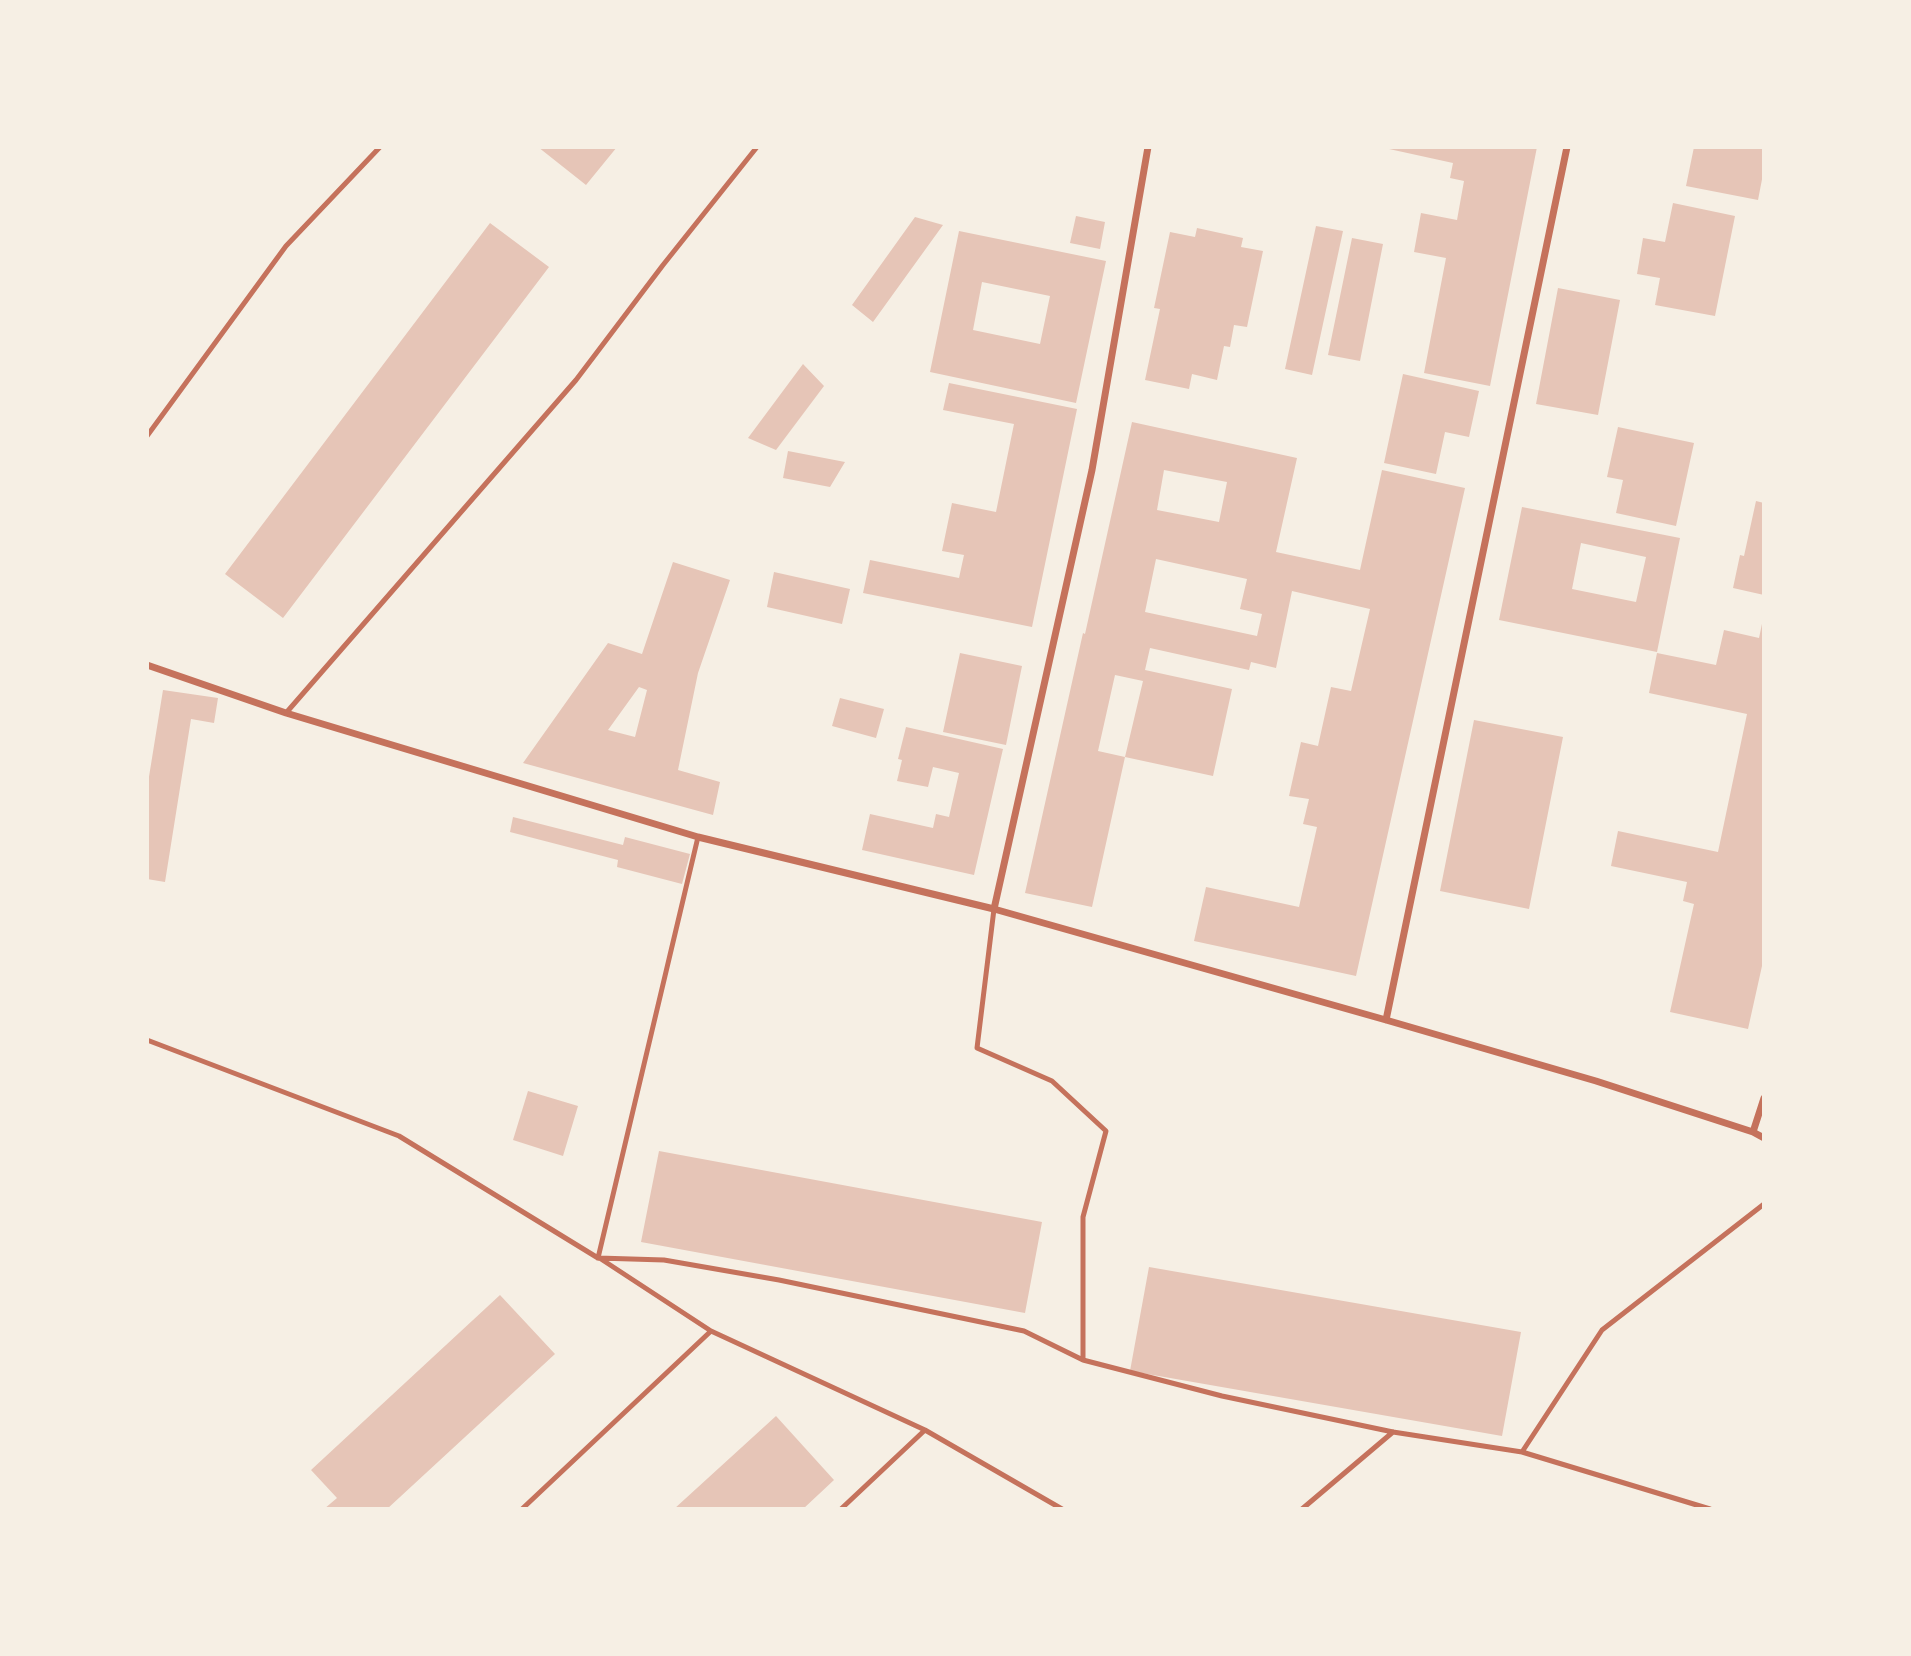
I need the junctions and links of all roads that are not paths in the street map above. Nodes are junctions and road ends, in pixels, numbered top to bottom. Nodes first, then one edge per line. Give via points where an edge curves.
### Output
1 (380, 147) edge
2 (757, 147) edge
3 (1148, 147) edge
4 (1567, 147) edge
5 (147, 436) edge
6 (147, 665) edge
7 (286, 713) junction
8 (698, 837) junction
9 (994, 909) junction
10 (1386, 1020) junction
11 (147, 1040) edge
12 (1764, 1098) edge
13 (1754, 1132) junction
14 (1764, 1138) edge
15 (1764, 1205) edge
16 (598, 1258) junction
17 (711, 1332) junction
18 (1083, 1360) junction
19 (925, 1430) junction
20 (1393, 1432) junction
21 (1521, 1452) junction
22 (522, 1509) edge
23 (841, 1509) edge
24 (1062, 1509) edge
25 (1302, 1509) edge
26 (1710, 1509) edge

1 - 5 lane via 286,246
2 - 7 lane via 576,380
3 - 9 street via 1092,470
4 - 10 street
6 - 7 street
7 - 8 street
8 - 9 street
8 - 16 lane
9 - 10 street
9 - 18 lane via 977,1048 1052,1081 1106,1131 1083,1217
10 - 13 street
11 - 16 lane via 399,1136
12 - 13 street
13 - 14 street
15 - 21 lane via 1602,1330
16 - 17 lane
16 - 18 lane via 664,1259 779,1280 1024,1332
17 - 19 lane
17 - 22 lane
18 - 20 lane via 1222,1396
19 - 23 lane
19 - 24 lane
20 - 21 lane
20 - 25 lane
21 - 26 lane

